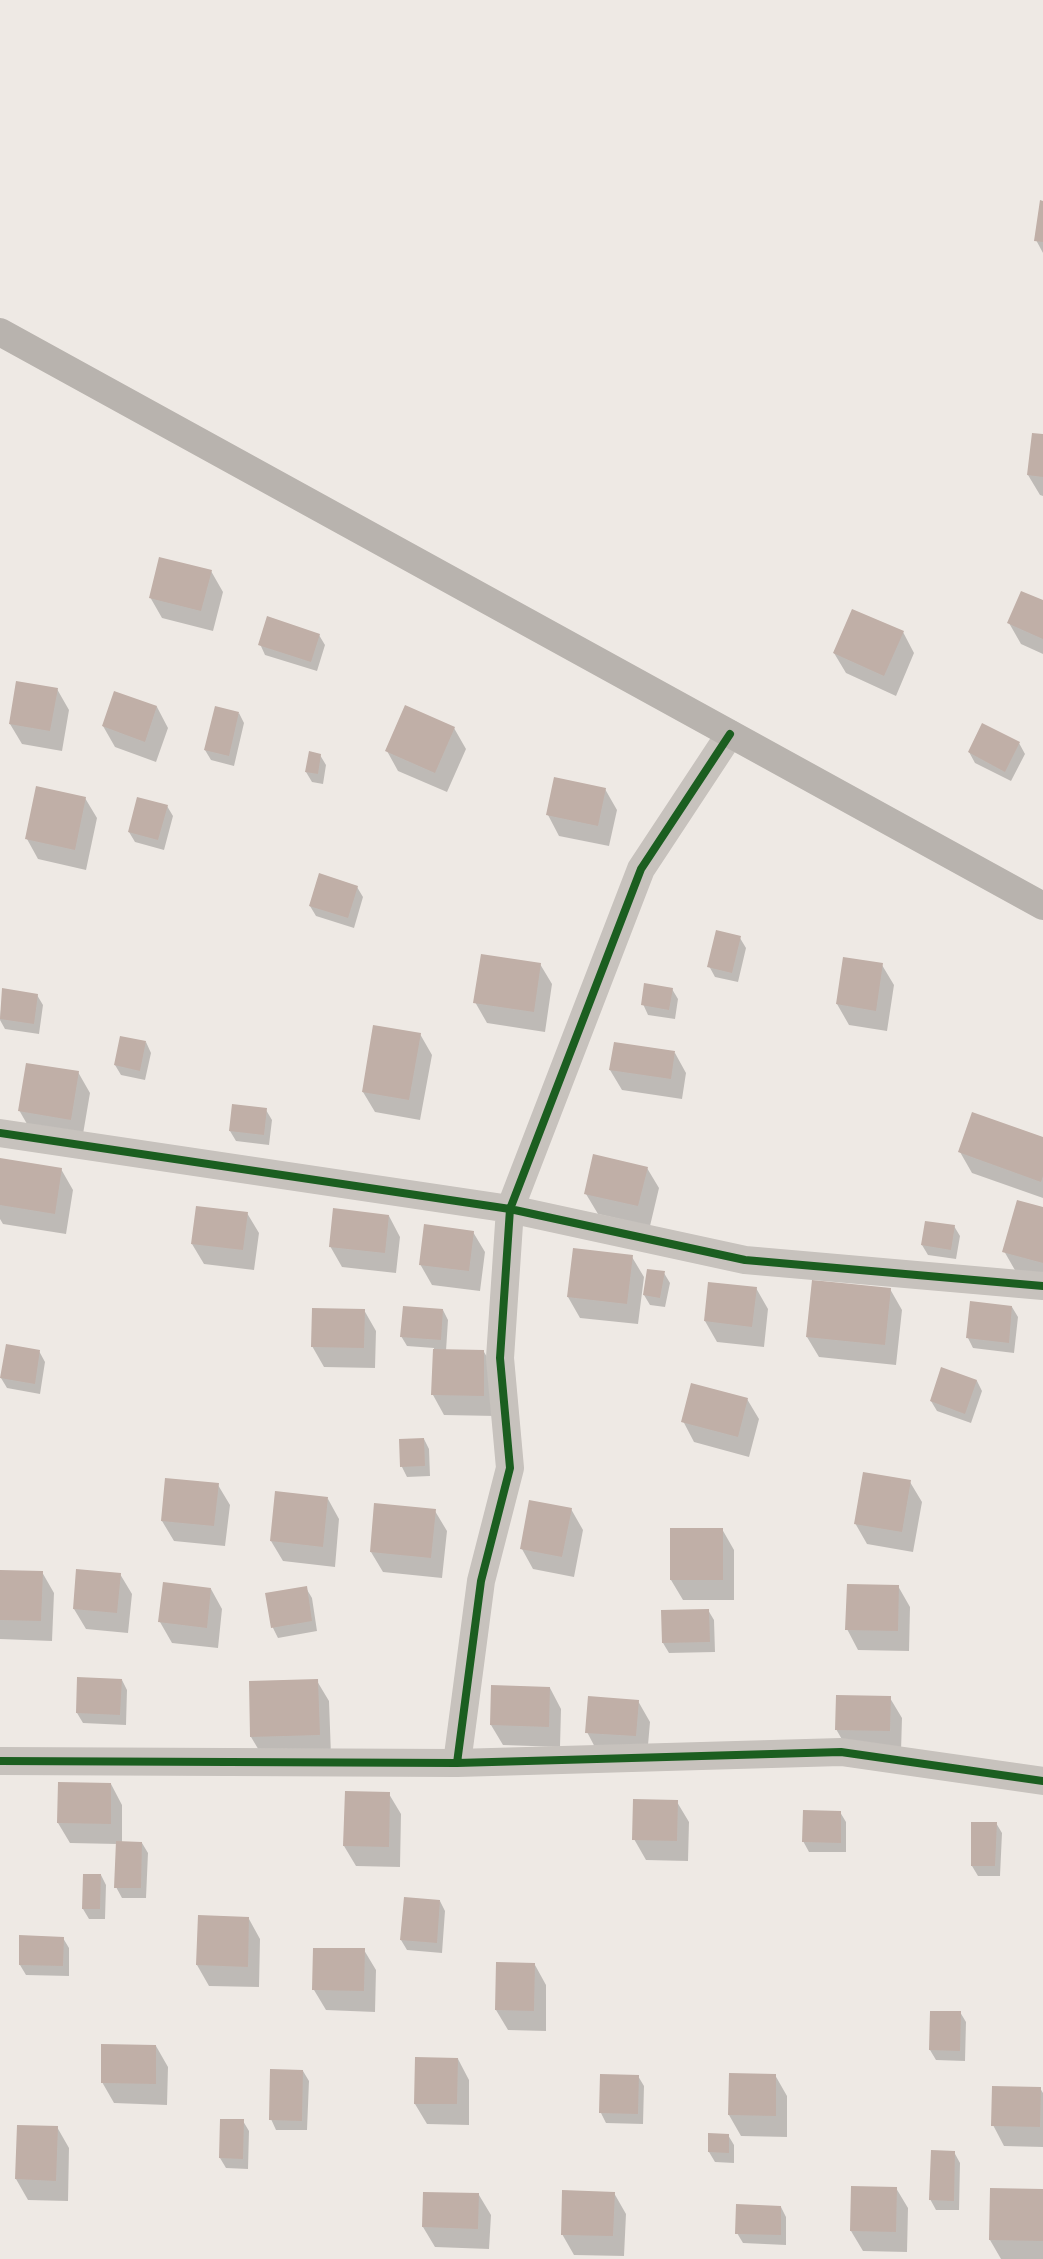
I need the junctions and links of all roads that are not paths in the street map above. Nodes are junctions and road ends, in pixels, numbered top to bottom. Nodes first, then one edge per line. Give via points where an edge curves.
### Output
1 (0, 332) edge
2 (730, 734) junction
3 (1043, 906) edge
4 (0, 1133) edge
5 (510, 1209) junction
6 (1043, 1286) edge
7 (0, 1761) edge
8 (457, 1763) junction
9 (1043, 1781) edge

1 - 2 main road
2 - 3 main road
2 - 5 street via 641,869
4 - 5 street
5 - 6 street via 745,1260
5 - 8 street via 500,1358 510,1468 480,1581
7 - 8 street
8 - 9 street via 841,1752

